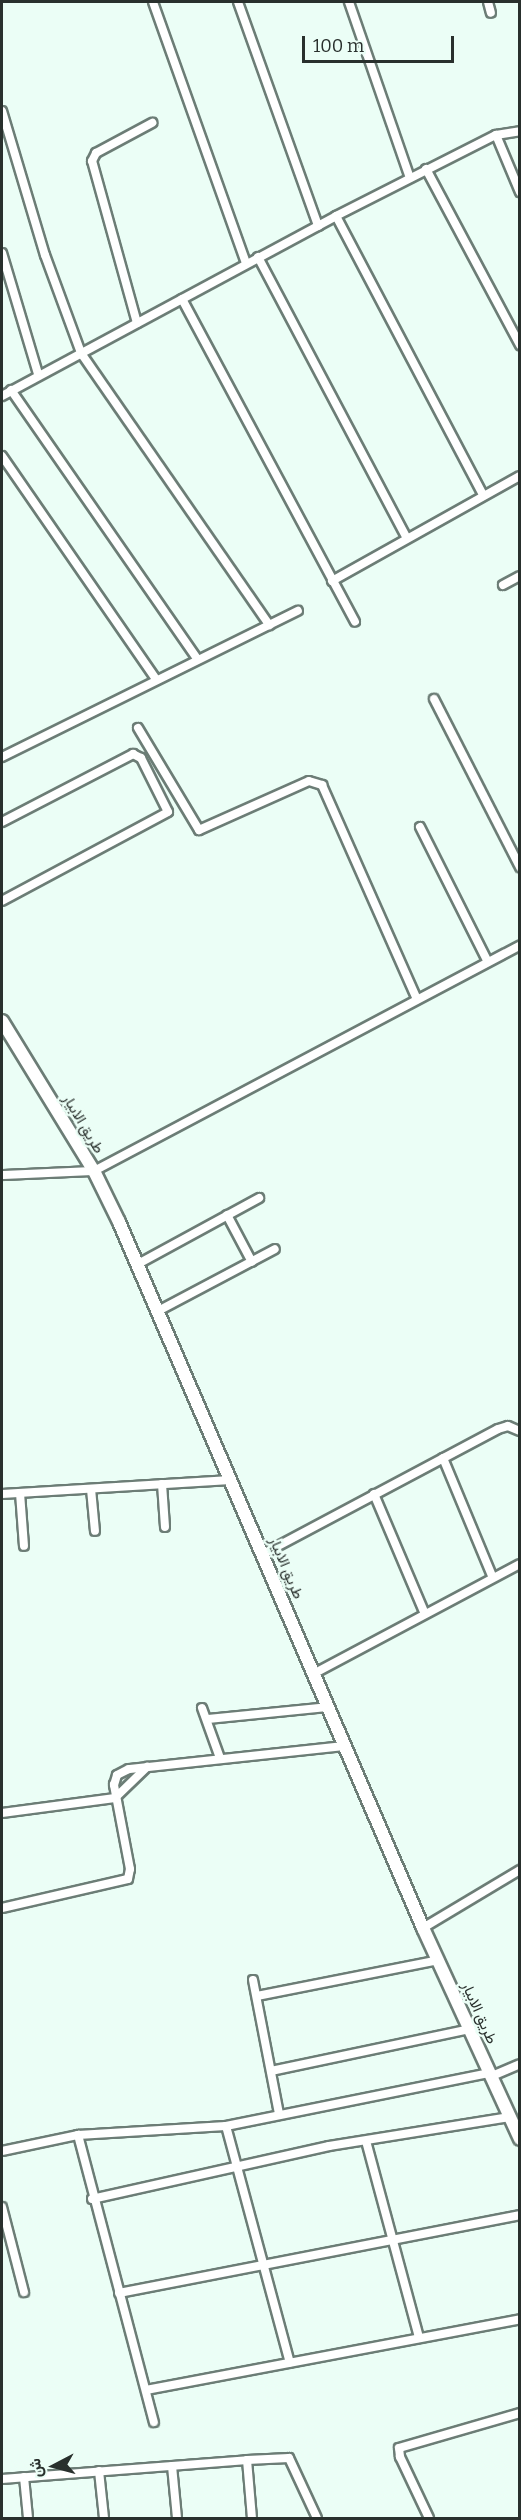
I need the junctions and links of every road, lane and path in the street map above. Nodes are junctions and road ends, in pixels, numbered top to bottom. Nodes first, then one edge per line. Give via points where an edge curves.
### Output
1 (153, 2) edge
2 (238, 2) edge
3 (349, 2) edge
4 (488, 2) edge
5 (491, 13) dead end
6 (2, 111) edge
7 (152, 123) dead end
8 (519, 131) edge
9 (496, 135) junction
10 (426, 169) junction
11 (410, 178) junction
12 (519, 192) edge
13 (336, 216) junction
14 (318, 226) junction
15 (2, 253) edge
16 (258, 257) junction
17 (246, 263) junction
18 (182, 299) junction
19 (137, 323) junction
20 (519, 345) edge
21 (81, 354) junction
22 (38, 374) junction
23 (11, 390) junction
24 (2, 396) edge
25 (2, 456) edge
26 (519, 476) edge
27 (483, 495) junction
28 (406, 538) junction
29 (519, 576) edge
30 (332, 581) junction
31 (503, 585) dead end
32 (298, 611) dead end
33 (356, 621) dead end
34 (269, 625) junction
35 (197, 659) junction
36 (156, 679) junction
37 (434, 699) dead end
38 (138, 728) dead end
39 (2, 757) edge
40 (2, 822) edge
41 (420, 827) dead end
42 (519, 867) edge
43 (2, 901) edge
44 (519, 945) edge
45 (488, 962) junction
46 (417, 999) junction
47 (2, 1021) edge
48 (94, 1171) junction
49 (2, 1175) edge
50 (259, 1198) dead end
51 (227, 1215) junction
52 (275, 1249) dead end
53 (252, 1262) junction
54 (138, 1264) junction
55 (158, 1311) junction
56 (519, 1431) edge
57 (443, 1458) junction
58 (231, 1480) junction
59 (162, 1484) junction
60 (91, 1489) junction
61 (20, 1493) junction
62 (2, 1494) edge
63 (374, 1494) junction
64 (165, 1527) dead end
65 (95, 1531) dead end
66 (24, 1546) dead end
67 (263, 1554) junction
68 (519, 1564) edge
69 (492, 1576) junction
70 (425, 1614) junction
71 (315, 1673) junction
72 (329, 1707) junction
73 (202, 1708) dead end
74 (208, 1719) junction
75 (345, 1746) junction
76 (220, 1758) junction
77 (147, 1767) junction
78 (115, 1798) junction
79 (2, 1813) edge
80 (519, 1870) edge
81 (2, 1908) edge
82 (423, 1928) junction
83 (438, 1960) junction
84 (253, 1980) dead end
85 (256, 1996) junction
86 (471, 2029) junction
87 (519, 2064) edge
88 (271, 2071) junction
89 (491, 2075) junction
90 (279, 2114) junction
91 (510, 2117) junction
92 (226, 2126) junction
93 (78, 2135) junction
94 (519, 2139) edge
95 (366, 2141) junction
96 (2, 2151) edge
97 (237, 2167) junction
98 (92, 2199) junction
99 (2, 2206) edge
100 (519, 2215) edge
101 (393, 2237) junction
102 (263, 2264) junction
103 (24, 2292) dead end
104 (119, 2293) junction
105 (519, 2319) edge
106 (418, 2338) junction
107 (290, 2363) junction
108 (146, 2390) junction
109 (519, 2413) edge
110 (154, 2422) dead end
111 (247, 2460) junction
112 (172, 2466) junction
113 (99, 2471) junction
114 (24, 2477) junction
115 (2, 2479) edge
116 (28, 2518) edge
117 (104, 2518) edge
118 (177, 2518) edge
119 (252, 2518) edge
120 (317, 2518) edge
121 (429, 2518) edge

1 - 17 street
2 - 14 street
3 - 11 street
4 - 5 street
6 - 21 street via 45,255
7 - 19 street via 96,153 92,161
8 - 9 street
9 - 10 street
9 - 12 street
10 - 11 street
10 - 20 street
11 - 13 street
13 - 14 street
13 - 27 street
14 - 16 street
15 - 22 street
16 - 17 street
16 - 28 street
17 - 18 street
18 - 19 street
18 - 30 street
19 - 21 street
21 - 22 street
21 - 34 street
22 - 23 street
23 - 24 street
23 - 35 street
25 - 36 street
26 - 27 street
27 - 28 street
28 - 30 street
29 - 31 street
30 - 33 street
32 - 34 street
34 - 35 street
35 - 36 street
36 - 39 street
37 - 42 street
38 - 46 street via 199,830 309,781 322,784
40 - 43 street via 133,754 141,758 168,812
41 - 45 street
44 - 45 street
45 - 46 street
46 - 48 street
47 - 48 main road, طريق الابيار
48 - 49 street
48 - 54 main road, طريق الابيار
50 - 51 street
51 - 53 street
51 - 54 street
52 - 53 street
53 - 55 street
54 - 55 main road, طريق الابيار
55 - 58 main road, طريق الابيار
56 - 57 street via 516,1426 498,1429
57 - 63 street
57 - 69 street
58 - 59 street
58 - 67 main road, طريق الابيار
59 - 60 street
59 - 64 street
60 - 61 street
60 - 65 street
61 - 62 street
61 - 66 street
63 - 67 street
63 - 70 street
67 - 71 main road, طريق الابيار
68 - 69 street
69 - 70 street
70 - 71 street
71 - 72 main road, طريق الابيار
72 - 74 street
72 - 75 main road, طريق الابيار
73 - 74 street
74 - 76 street
75 - 76 street
75 - 82 main road, طريق الابيار
76 - 77 street
77 - 78 street
77 - 78 street via 117,1775
78 - 79 street
78 - 81 street via 130,1869 128,1879
80 - 82 street
82 - 83 main road, طريق الابيار
83 - 85 street
83 - 86 main road, طريق الابيار
84 - 85 street
85 - 88 street
86 - 88 street
86 - 89 main road, طريق الابيار
87 - 89 street
88 - 90 street
89 - 90 street
89 - 91 main road, طريق الابيار
90 - 92 street
91 - 94 main road, طريق الابيار
91 - 95 street
92 - 93 street
92 - 97 street
93 - 96 street
93 - 98 street
95 - 97 street
95 - 101 street
97 - 98 street
97 - 102 street
98 - 104 street
99 - 103 street
100 - 101 street
101 - 102 street
101 - 106 street
102 - 104 street
102 - 107 street
104 - 108 street
105 - 106 street
106 - 107 street
107 - 108 street
108 - 110 street
109 - 121 street via 399,2448
111 - 112 street
111 - 119 street
111 - 120 street via 289,2458
112 - 113 street
112 - 118 street
113 - 114 street
113 - 117 street
114 - 115 street
114 - 116 street

